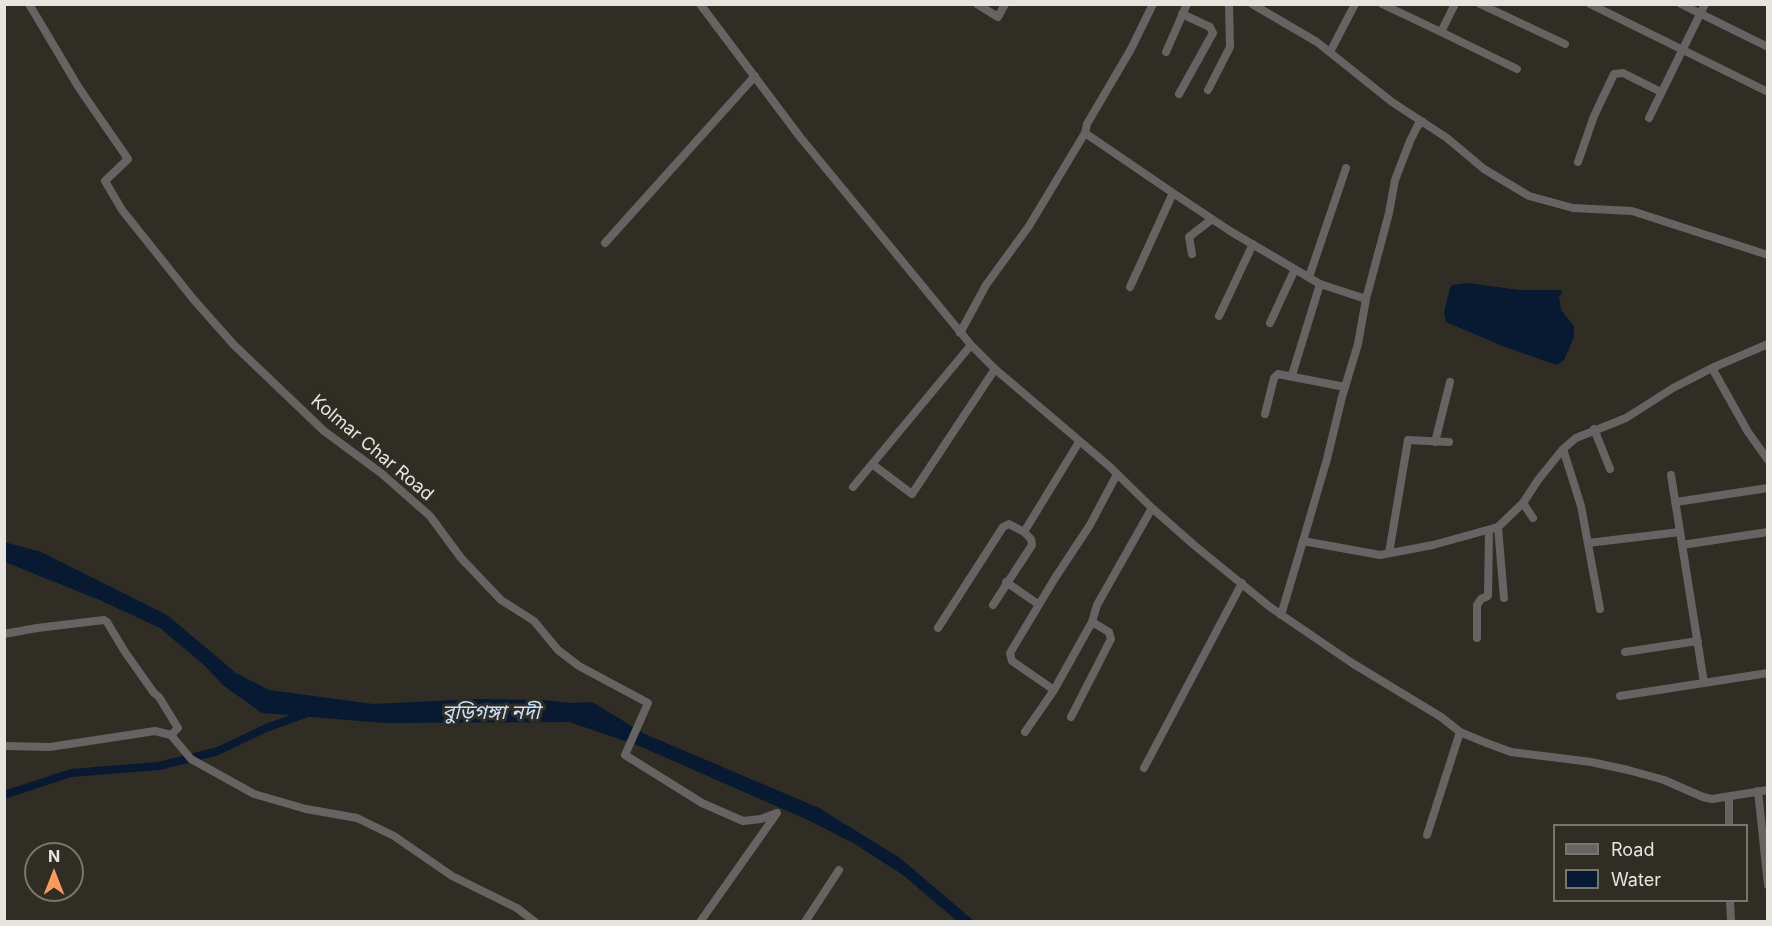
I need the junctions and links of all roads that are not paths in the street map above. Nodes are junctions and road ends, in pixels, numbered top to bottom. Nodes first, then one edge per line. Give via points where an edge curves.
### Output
1 (28, 4) edge
2 (700, 4) edge
3 (977, 4) edge
4 (1005, 4) edge
5 (1153, 4) edge
6 (1187, 4) edge
7 (1228, 4) edge
8 (1252, 4) edge
9 (1355, 4) edge
10 (1382, 4) edge
11 (1455, 4) edge
12 (1480, 4) edge
13 (1590, 4) edge
14 (1680, 4) edge
15 (1705, 4) edge
16 (1182, 14) junction
17 (1701, 14) junction
18 (1441, 32) junction
19 (1565, 44) dead end
20 (1767, 47) edge
21 (1683, 51) junction
22 (1166, 52) dead end
23 (1330, 52) junction
24 (1517, 69) dead end
25 (755, 76) junction
26 (1208, 90) dead end
27 (1661, 92) junction
28 (1767, 92) edge
29 (1179, 94) dead end
30 (1649, 118) dead end
31 (1423, 122) junction
32 (1085, 133) junction
33 (1578, 162) dead end
34 (1346, 168) dead end
35 (1173, 193) junction
36 (1212, 219) junction
37 (605, 243) dead end
38 (1253, 244) junction
39 (1192, 254) dead end
40 (1767, 255) edge
41 (1295, 269) junction
42 (1309, 277) junction
43 (1320, 284) junction
44 (1130, 287) dead end
45 (1366, 299) junction
46 (1219, 316) dead end
47 (1270, 323) dead end
48 (960, 333) junction
49 (1767, 344) edge
50 (971, 345) junction
51 (1712, 368) junction
52 (995, 369) junction
53 (1292, 375) junction
54 (1450, 382) dead end
55 (1345, 387) junction
56 (1265, 414) dead end
57 (1594, 429) junction
58 (1079, 442) junction
59 (1435, 442) junction
60 (1449, 442) dead end
61 (1563, 449) junction
62 (1767, 460) edge
63 (872, 464) junction
64 (1610, 470) dead end
65 (1117, 474) junction
66 (1671, 475) dead end
67 (853, 487) dead end
68 (1767, 488) edge
69 (1676, 502) junction
70 (1523, 503) junction
71 (1152, 507) junction
72 (1533, 518) dead end
73 (1498, 527) junction
74 (1489, 530) junction
75 (1024, 532) junction
76 (1680, 532) junction
77 (1767, 532) edge
78 (1303, 541) junction
79 (1588, 543) junction
80 (1682, 545) junction
81 (1389, 553) junction
82 (1006, 582) junction
83 (1242, 583) junction
84 (1504, 598) dead end
85 (1038, 604) junction
86 (993, 605) dead end
87 (1599, 609) dead end
88 (1281, 615) junction
89 (1092, 622) junction
90 (938, 628) dead end
91 (4, 634) edge
92 (1477, 638) dead end
93 (1698, 641) junction
94 (1625, 652) dead end
95 (1767, 673) edge
96 (1704, 683) junction
97 (1054, 690) junction
98 (1620, 696) dead end
99 (1071, 717) dead end
100 (1025, 732) dead end
101 (1460, 732) junction
102 (171, 735) junction
103 (4, 746) edge
104 (1144, 768) dead end
105 (1767, 790) edge
106 (1758, 791) junction
107 (1729, 797) junction
108 (1729, 824) edge
109 (1427, 835) dead end
110 (839, 870) dead end
111 (1767, 885) edge
112 (1730, 902) edge
113 (535, 921) edge
114 (700, 921) edge
115 (805, 921) edge
116 (1731, 921) edge

1 - 114 street, Kolmar Char Road via 128,159 105,181 122,210 234,345 324,431 430,516 461,558 501,600 534,621 558,650 579,666 648,703 625,755 702,803 743,821 777,813
2 - 25 street
3 - 4 street via 998,17
5 - 32 street
6 - 16 street
7 - 26 street via 1230,47
8 - 23 street
9 - 23 street
10 - 18 street
11 - 18 street
12 - 19 street
13 - 21 street
14 - 17 street
15 - 17 street
16 - 22 street
16 - 29 street via 1210,27 1213,33
17 - 20 street
17 - 21 street
18 - 24 street
21 - 27 street
21 - 28 street
23 - 31 street
25 - 37 street
25 - 48 street
27 - 30 street
27 - 33 street via 1623,73 1614,74
31 - 40 street via 1484,169 1529,196 1573,208 1632,211
31 - 45 street via 1410,141 1395,180
32 - 35 street
32 - 48 street via 1029,226 986,285
34 - 42 street
35 - 36 street
35 - 44 street
36 - 38 street
36 - 39 street via 1189,237
38 - 41 street
38 - 46 street
41 - 42 street
41 - 47 street
42 - 43 street
43 - 45 street
43 - 53 street
45 - 55 street
48 - 50 street
49 - 51 street
50 - 52 street
50 - 63 street
51 - 57 street via 1626,418
51 - 62 street
52 - 58 street
52 - 63 street via 912,494
53 - 55 street
53 - 56 street via 1275,376
54 - 59 street
55 - 78 street
57 - 61 street
57 - 64 street
58 - 65 street
58 - 75 street
59 - 60 street
59 - 81 street via 1408,440
61 - 70 street
61 - 79 street
63 - 67 street
65 - 71 street
65 - 85 street via 1090,525
66 - 69 street
68 - 69 street
69 - 76 street
70 - 72 street
70 - 73 street
71 - 83 street
71 - 89 street via 1097,605
73 - 74 street
73 - 84 street
74 - 81 street
74 - 92 street via 1488,596 1477,604
75 - 82 street via 1032,545
75 - 90 street via 1009,524 1003,527
76 - 79 street
76 - 80 street
77 - 80 street
78 - 81 street via 1380,555
78 - 88 street
79 - 87 street
80 - 93 street
82 - 85 street
82 - 86 street
83 - 88 street
83 - 104 street
85 - 97 street via 1010,656
88 - 101 street
89 - 97 street
89 - 99 street via 1109,632 1111,639
91 - 102 street via 104,620 178,728
93 - 94 street
93 - 96 street
95 - 96 street
96 - 98 street
97 - 100 street
101 - 107 street via 1511,752 1591,762 1664,780 1703,797
101 - 109 street
102 - 103 street via 155,731 50,747
102 - 113 street via 191,759 254,794 357,818
105 - 106 street
106 - 107 street
106 - 111 street
107 - 108 street
110 - 115 street
112 - 116 street

